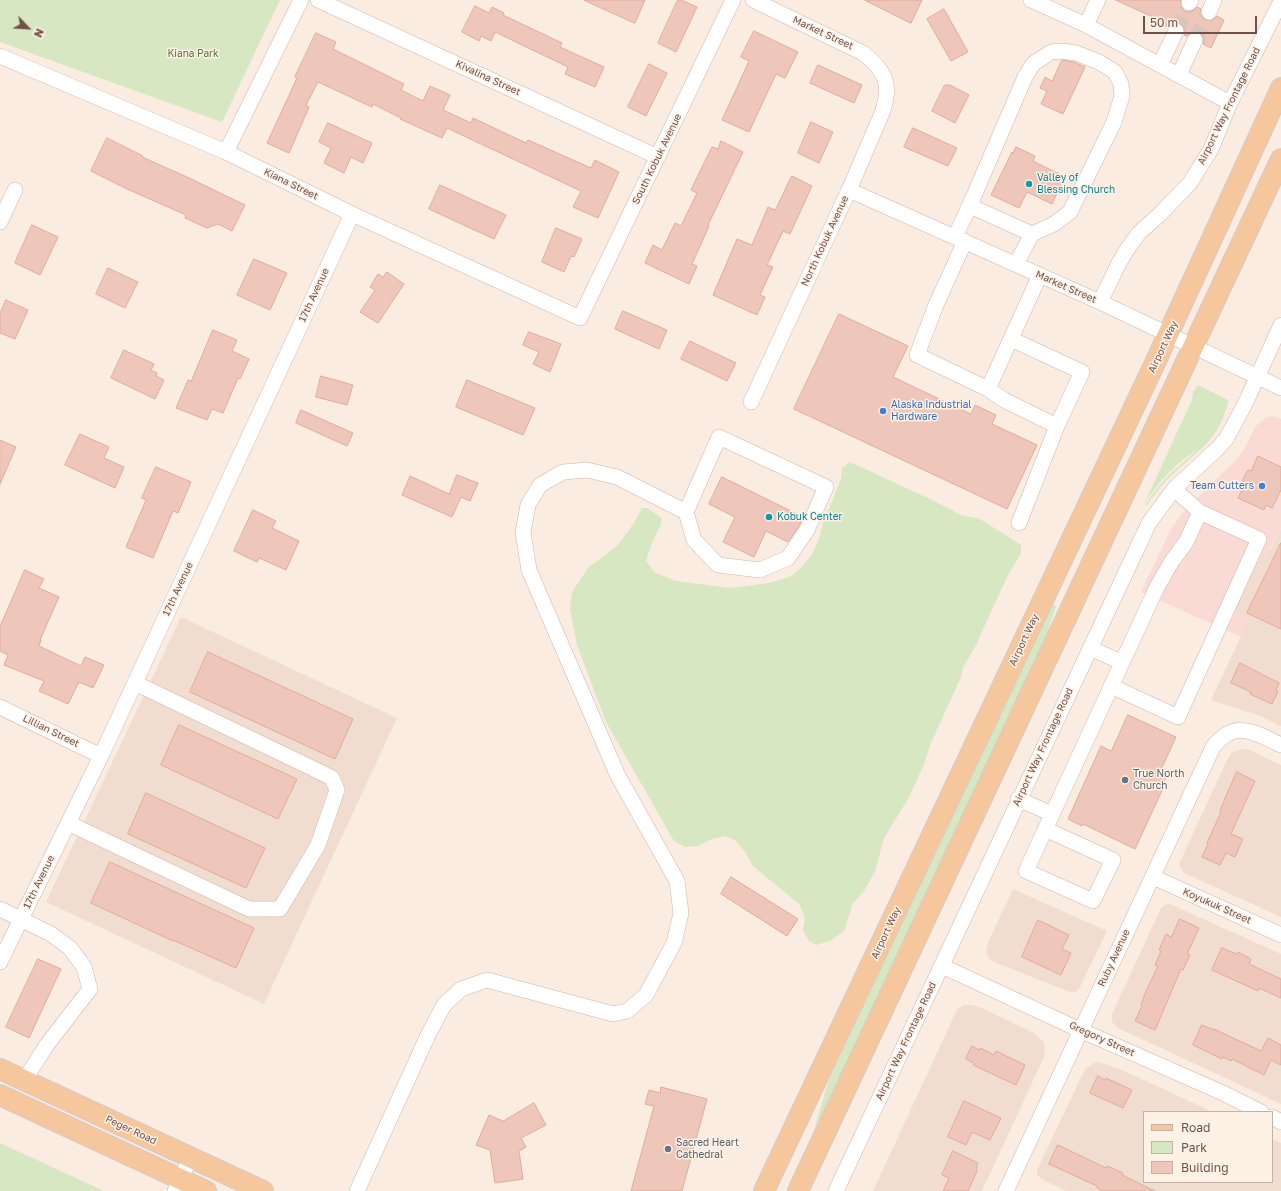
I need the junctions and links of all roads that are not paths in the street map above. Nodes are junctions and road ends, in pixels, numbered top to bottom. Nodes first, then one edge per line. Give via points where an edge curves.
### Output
1 (301, 0) edge
2 (318, 0) edge
3 (733, 0) edge
4 (753, 0) edge
5 (1031, 0) edge
6 (1098, 0) edge
7 (1281, 1) edge
8 (1086, 25) junction
9 (1176, 31) tunnel mouth
10 (1196, 40) tunnel mouth
11 (0, 56) edge
12 (1160, 65) junction
13 (1179, 75) junction
14 (885, 78) joint
15 (1281, 88) edge
16 (1230, 103) junction
17 (226, 152) junction
18 (658, 157) junction
19 (1281, 159) edge
20 (15, 190) dead end
21 (849, 190) junction
22 (970, 206) junction
23 (352, 214) junction
24 (0, 222) edge
25 (1032, 234) junction
26 (960, 239) junction
27 (1016, 264) junction
28 (1040, 275) junction
29 (1100, 302) junction
30 (580, 318) joint
31 (1281, 325) edge
32 (1169, 334) junction
33 (1011, 339) junction
34 (1194, 346) junction
35 (1258, 377) junction
36 (1281, 388) edge
37 (988, 389) junction
38 (750, 402) dead end
39 (1057, 426) junction
40 (1174, 489) junction
41 (686, 512) junction
42 (1200, 512) junction
43 (1018, 523) dead end
44 (1090, 648) junction
45 (1122, 662) junction
46 (135, 683) junction
47 (1111, 686) junction
48 (0, 707) edge
49 (1281, 745) edge
50 (101, 756) junction
51 (1018, 800) junction
52 (1052, 814) junction
53 (68, 823) junction
54 (1045, 829) junction
55 (1153, 877) junction
56 (0, 909) edge
57 (21, 919) junction
58 (1281, 935) edge
59 (0, 962) edge
60 (942, 966) junction
61 (1080, 1030) junction
62 (0, 1069) edge
63 (24, 1080) junction
64 (0, 1094) edge
65 (1259, 1111) edge
66 (190, 1158) junction
67 (178, 1185) edge
68 (1012, 1189) edge
69 (206, 1191) edge
70 (262, 1191) edge
71 (357, 1191) edge
72 (764, 1191) edge
73 (798, 1191) edge
74 (836, 1191) edge

1 - 17 street
2 - 18 street, Kivalina Street
3 - 18 street, South Kobuk Avenue
4 - 14 street, Market Street via 863,53 871,59
5 - 8 street
6 - 8 street
7 - 16 street, Airport Way Frontage Road
8 - 12 street
9 - 12 street
10 - 13 street
11 - 17 street, Kiana Street
12 - 13 street
13 - 16 street
14 - 21 street, North Kobuk Avenue via 887,100
15 - 32 main road, Airport Way
16 - 29 street, Airport Way Frontage Road via 1211,149 1190,183 1139,233 1119,263
17 - 23 street, Kiana Street
18 - 30 street, South Kobuk Avenue
19 - 34 main road
20 - 24 street
21 - 26 street, Market Street
21 - 38 street, North Kobuk Avenue
22 - 25 street
22 - 25 street via 1025,77 1033,64 1051,52 1062,50 1099,62 1115,72 1121,84 1122,96 1114,122 1070,212 1054,224
22 - 26 street
23 - 30 street, Kiana Street
23 - 46 street, 17th Avenue
25 - 27 street
26 - 27 street, Market Street
26 - 37 street via 917,355
27 - 28 street, Market Street
28 - 29 street, Market Street
28 - 33 street
29 - 32 street, Market Street
31 - 35 street, Airport Way Frontage Road
32 - 34 street, Market Street
32 - 72 main road, Airport Way
33 - 37 street
33 - 39 street via 1082,372
34 - 35 street, Market Street
34 - 73 main road
35 - 36 street, Market Street
35 - 40 street, Airport Way Frontage Road via 1226,439
37 - 39 street via 1004,400
39 - 43 street
40 - 42 street
40 - 44 street, Airport Way Frontage Road via 1148,523
41 - 41 street via 719,437 826,487 807,530 788,558 760,570 718,565 694,540
41 - 71 street via 617,477 588,470 563,472 540,485 528,505 523,532 529,570 618,776 677,881 681,913 674,943 646,995 627,1011 613,1014 487,980 461,989 444,1005 429,1033
42 - 45 street via 1186,542 1157,587
42 - 47 street via 1259,538 1178,717
44 - 45 street
44 - 51 street, Airport Way Frontage Road
45 - 47 street
46 - 50 street, 17th Avenue
46 - 53 street via 332,778 337,790 318,845 280,909 249,909
47 - 52 street
48 - 50 street, Lillian Street
49 - 55 street, Ruby Avenue via 1241,730 1231,731 1219,739
50 - 53 street, 17th Avenue
51 - 52 street
51 - 60 street, Airport Way Frontage Road
52 - 54 street
53 - 57 street, 17th Avenue
54 - 54 street via 1026,871 1093,901 1113,860
55 - 58 street, Koyukuk Street
55 - 61 street, Ruby Avenue
56 - 57 street
57 - 59 street, 17th Avenue
57 - 63 street via 52,934 70,948 84,967 90,989 46,1046
60 - 61 street, Gregory Street
60 - 74 street, Airport Way Frontage Road
61 - 65 street, Gregory Street
61 - 68 street, Ruby Avenue
62 - 63 main road, Peger Road
63 - 66 main road, Peger Road
64 - 67 main road
66 - 67 street
66 - 70 main road, Peger Road
67 - 69 main road

